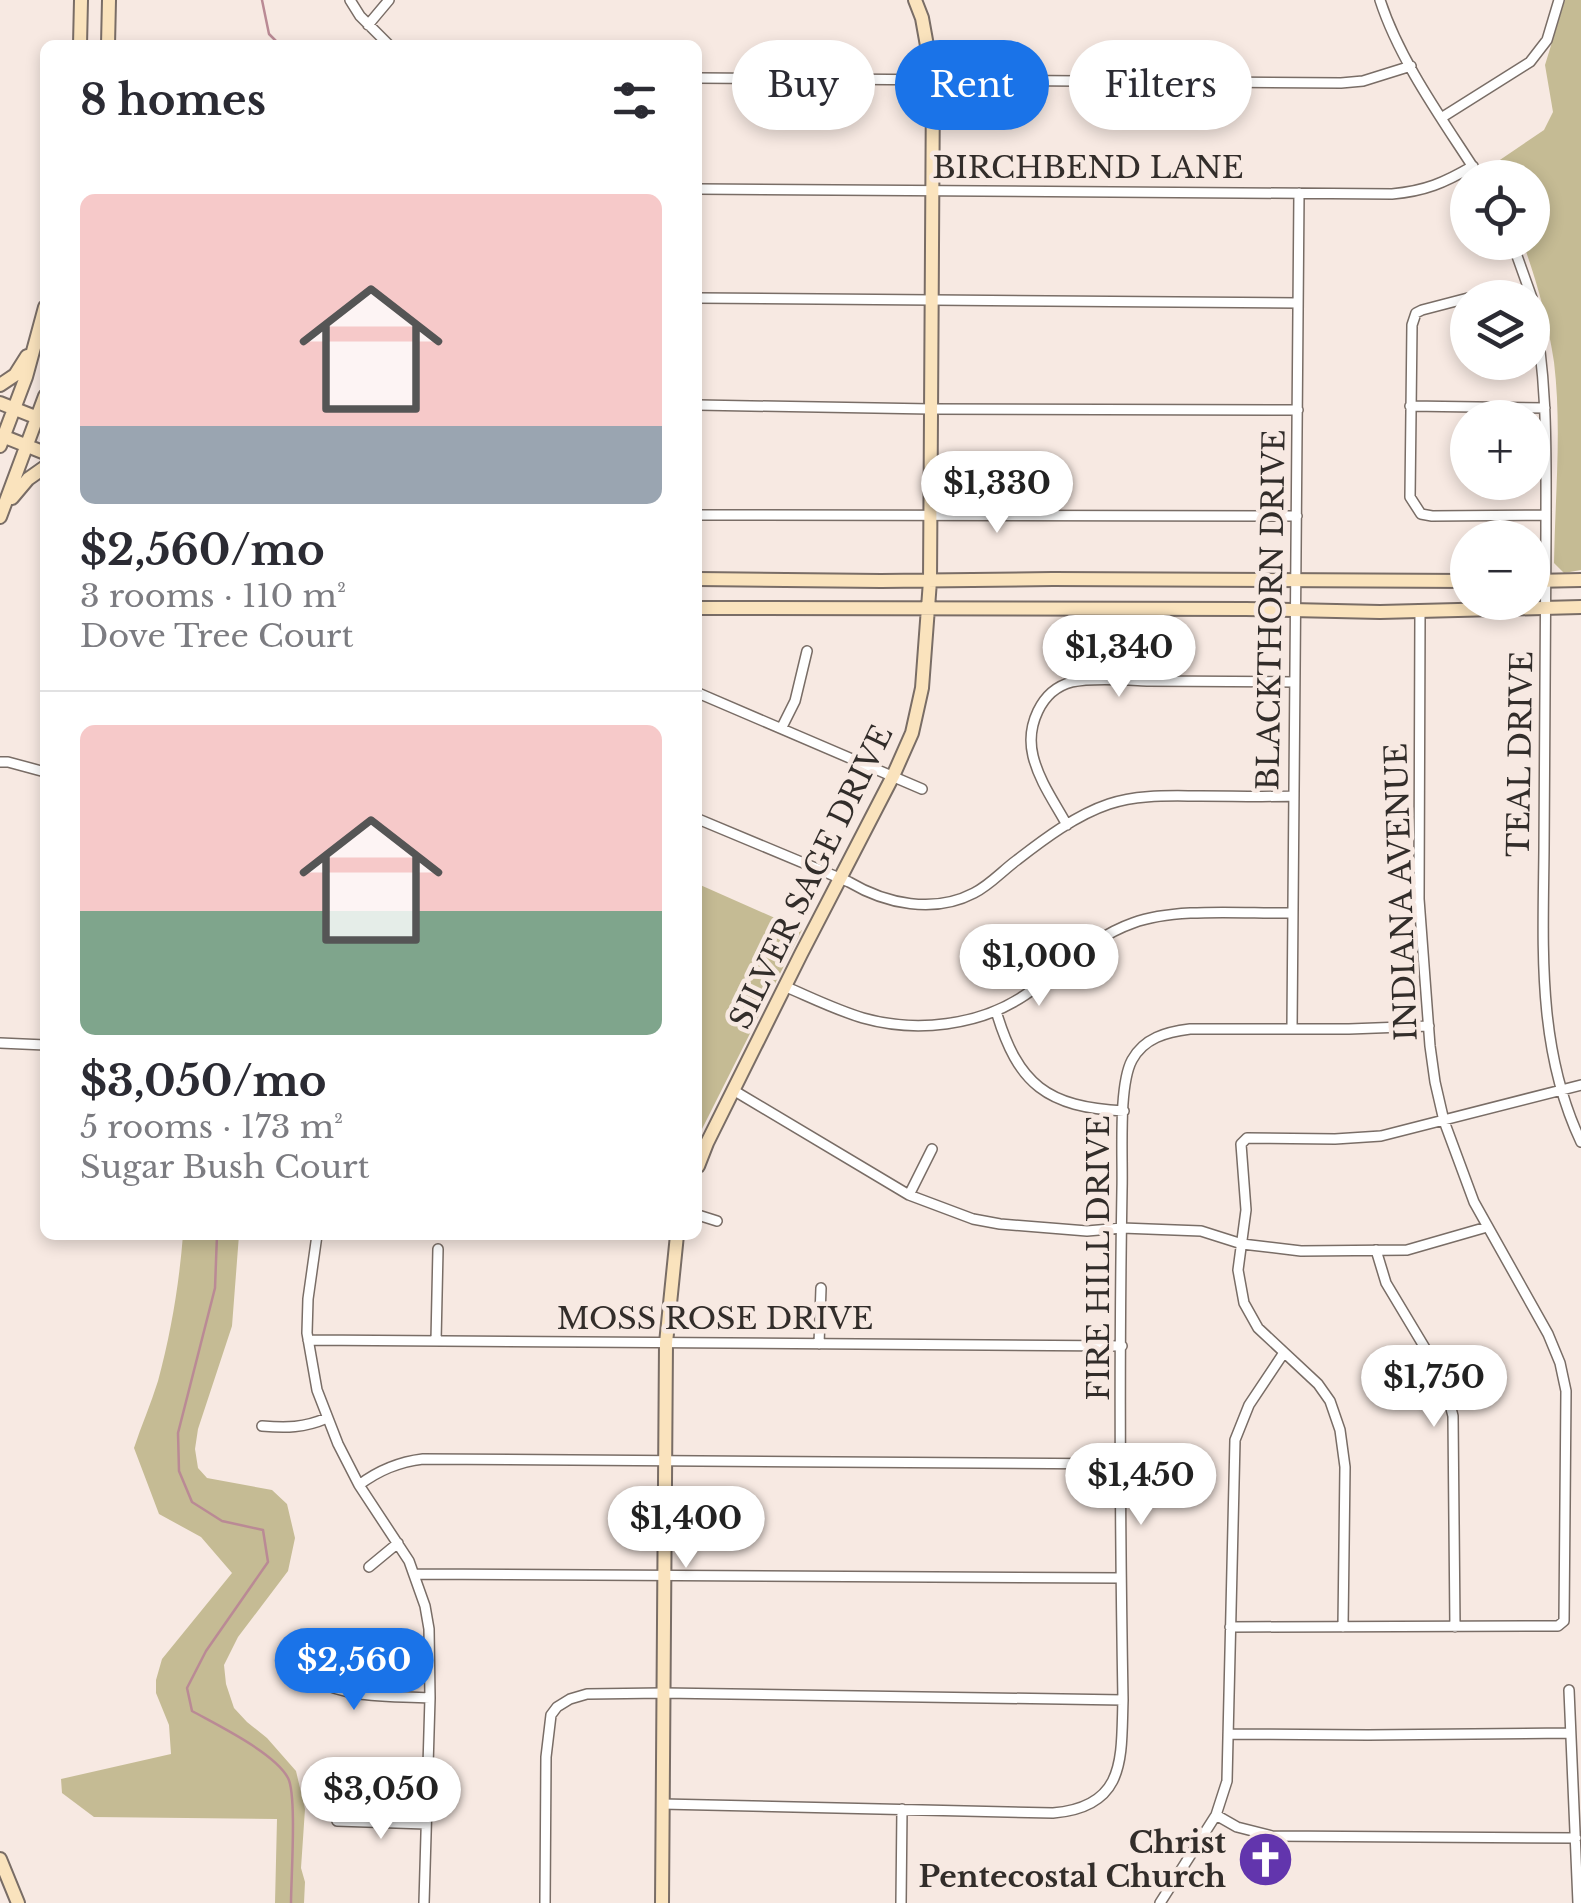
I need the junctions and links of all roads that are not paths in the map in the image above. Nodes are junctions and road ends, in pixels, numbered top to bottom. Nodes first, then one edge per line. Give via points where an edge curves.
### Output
1 (81, 0) edge
2 (109, 0) edge
3 (350, 0) edge
4 (389, 0) edge
5 (915, 0) edge
6 (1380, 0) edge
7 (1558, 0) edge
8 (368, 25) junction
9 (80, 40) edge
10 (108, 40) edge
11 (384, 40) edge
12 (926, 40) edge
13 (1411, 66) junction
14 (702, 78) edge
15 (732, 78) edge
16 (1049, 80) edge
17 (1442, 118) junction
18 (933, 130) edge
19 (1469, 160) edge
20 (1450, 179) edge
21 (702, 189) edge
22 (932, 191) junction
23 (1299, 193) junction
24 (702, 298) edge
25 (932, 302) junction
26 (1298, 303) junction
27 (1450, 303) edge
28 (40, 329) edge
29 (37, 342) junction
30 (0, 384) edge
31 (0, 403) edge
32 (702, 405) edge
33 (1410, 406) junction
34 (1450, 407) edge
35 (931, 409) junction
36 (1298, 410) junction
37 (8, 415) edge
38 (40, 419) edge
39 (1, 439) edge
40 (34, 440) edge
41 (40, 471) edge
42 (1546, 500) edge
43 (2, 512) edge
44 (702, 515) edge
45 (1546, 515) junction
46 (930, 516) junction
47 (1297, 516) junction
48 (1545, 520) edge
49 (702, 578) edge
50 (930, 580) junction
51 (1581, 580) edge
52 (1296, 581) junction
53 (1450, 581) edge
54 (1550, 581) edge
55 (1581, 607) edge
56 (702, 608) edge
57 (929, 608) junction
58 (1550, 608) edge
59 (1295, 610) junction
60 (1450, 610) edge
61 (1420, 611) junction
62 (1546, 620) edge
63 (807, 651) dead end
64 (1295, 682) junction
65 (702, 695) edge
66 (782, 727) junction
67 (0, 762) edge
68 (40, 771) edge
69 (893, 776) junction
70 (922, 789) dead end
71 (1294, 796) junction
72 (702, 821) edge
73 (1067, 825) junction
74 (840, 878) junction
75 (1293, 913) junction
76 (784, 986) junction
77 (996, 1011) junction
78 (1429, 1026) junction
79 (1292, 1028) junction
80 (0, 1043) edge
81 (40, 1045) edge
82 (1581, 1085) edge
83 (734, 1090) junction
84 (1561, 1090) junction
85 (1124, 1112) junction
86 (1444, 1121) junction
87 (1581, 1142) edge
88 (932, 1149) dead end
89 (702, 1158) edge
90 (909, 1195) junction
91 (702, 1216) edge
92 (717, 1221) dead end
93 (1486, 1227) junction
94 (1122, 1228) junction
95 (316, 1240) edge
96 (676, 1240) edge
97 (1242, 1244) junction
98 (438, 1249) dead end
99 (1376, 1250) junction
100 (821, 1288) dead end
101 (308, 1340) junction
102 (436, 1341) junction
103 (666, 1343) junction
104 (820, 1344) junction
105 (1122, 1346) junction
106 (1283, 1354) junction
107 (327, 1418) junction
108 (262, 1426) dead end
109 (665, 1460) junction
110 (1122, 1464) junction
111 (359, 1485) junction
112 (398, 1543) junction
113 (369, 1567) dead end
114 (414, 1574) junction
115 (664, 1576) junction
116 (1121, 1578) junction
117 (1230, 1627) junction
118 (1344, 1627) junction
119 (1454, 1627) junction
120 (296, 1670) dead end
121 (1569, 1690) dead end
122 (663, 1693) junction
123 (430, 1698) junction
124 (1123, 1700) junction
125 (1570, 1733) junction
126 (1228, 1734) junction
127 (662, 1804) junction
128 (902, 1810) junction
129 (1216, 1815) junction
130 (338, 1821) dead end
131 (426, 1824) junction
132 (1576, 1838) junction
133 (0, 1859) edge
134 (18, 1903) edge
135 (424, 1903) edge
136 (545, 1903) edge
137 (662, 1903) edge
138 (902, 1903) edge
139 (1160, 1903) edge
140 (1578, 1903) edge

1 - 9 main road
2 - 10 main road
3 - 8 street
4 - 8 street
5 - 12 main road, SILVER SAGE DRIVE
6 - 13 street
7 - 17 street via 1547,40 1530,62
8 - 11 street
13 - 16 street via 1342,83
13 - 17 street
14 - 15 street
17 - 19 street
18 - 22 main road, SILVER SAGE DRIVE
20 - 23 street, BIRCHBEND LANE via 1392,194
21 - 22 street, BIRCHBEND LANE
22 - 23 street, BIRCHBEND LANE
22 - 25 main road, SILVER SAGE DRIVE
23 - 26 street, BLACKTHORN DRIVE
24 - 25 street
25 - 26 street
25 - 35 main road, SILVER SAGE DRIVE
26 - 36 street, BLACKTHORN DRIVE
27 - 33 street via 1416,313
28 - 29 main road
29 - 30 main road via 15,375
29 - 37 main road
31 - 37 main road
32 - 35 street
33 - 34 street
33 - 45 street via 1410,497 1421,514
35 - 36 street
35 - 46 main road, SILVER SAGE DRIVE
36 - 47 street, BLACKTHORN DRIVE
37 - 38 main road
37 - 39 main road
39 - 40 main road
40 - 43 main road
41 - 43 main road
42 - 45 street, TEAL DRIVE
44 - 46 street
45 - 48 street, TEAL DRIVE
46 - 47 street
46 - 50 main road, SILVER SAGE DRIVE
47 - 52 street, BLACKTHORN DRIVE
49 - 50 main road
50 - 52 main road
50 - 57 main road, SILVER SAGE DRIVE
51 - 54 main road
52 - 53 main road
52 - 59 street, BLACKTHORN DRIVE
55 - 58 main road
56 - 57 main road
57 - 59 main road
57 - 69 main road, SILVER SAGE DRIVE via 919,703
59 - 61 main road
59 - 64 street, BLACKTHORN DRIVE
60 - 61 main road
61 - 78 street, INDIANA AVENUE via 1420,899
62 - 84 street, TEAL DRIVE via 1543,980
63 - 66 street
64 - 71 street, BLACKTHORN DRIVE
64 - 73 street via 1116,680 1057,689 1038,708 1031,743 1040,776
65 - 66 street
66 - 69 street
67 - 68 street
69 - 70 street
69 - 74 main road, SILVER SAGE DRIVE
71 - 73 street via 1158,796 1112,803
71 - 75 street, BLACKTHORN DRIVE
72 - 74 street
73 - 74 street via 972,894 937,905 880,897
74 - 76 main road, SILVER SAGE DRIVE
75 - 77 street via 1138,921 1100,938
75 - 79 street, BLACKTHORN DRIVE
76 - 77 street via 884,1023 954,1023
76 - 83 main road, SILVER SAGE DRIVE
77 - 85 street via 1012,1056 1034,1084 1079,1106
78 - 79 street, FIRE HILL DRIVE
78 - 86 street, INDIANA AVENUE
79 - 85 street, FIRE HILL DRIVE via 1190,1029 1152,1039 1128,1069
80 - 81 street
82 - 84 street
83 - 89 main road, SILVER SAGE DRIVE
83 - 90 street
84 - 86 street
84 - 87 street, TEAL DRIVE
85 - 94 street, FIRE HILL DRIVE
86 - 93 street, INDIANA AVENUE
86 - 97 street via 1382,1136 1248,1138 1240,1150
88 - 90 street
90 - 94 street via 1000,1224
91 - 92 street
93 - 99 street via 1416,1249
93 - 119 street, INDIANA AVENUE via 1548,1334 1566,1391 1564,1622
94 - 97 street via 1201,1231
94 - 105 street, FIRE HILL DRIVE
95 - 101 street
96 - 103 main road
97 - 99 street
97 - 106 street via 1244,1303
98 - 102 street
99 - 119 street via 1386,1283 1443,1378 1453,1416
100 - 104 street
101 - 102 street, MOSS ROSE DRIVE
101 - 107 street
102 - 103 street, MOSS ROSE DRIVE
103 - 104 street, MOSS ROSE DRIVE
103 - 109 main road
104 - 105 street, MOSS ROSE DRIVE
105 - 110 street, FIRE HILL DRIVE
106 - 117 street via 1235,1440
106 - 118 street via 1324,1392 1337,1415 1345,1467
107 - 108 street via 310,1426
107 - 111 street
109 - 110 street
109 - 111 street via 423,1459 377,1472
109 - 115 main road
110 - 116 street, FIRE HILL DRIVE
111 - 112 street
112 - 113 street
112 - 114 street
114 - 115 street
114 - 123 street via 429,1629
115 - 116 street
115 - 122 main road
116 - 124 street, FIRE HILL DRIVE
117 - 118 street
117 - 126 street
118 - 119 street
120 - 123 street via 347,1694
121 - 125 street
122 - 124 street
122 - 127 main road
122 - 136 street via 587,1694 551,1715
123 - 131 street
124 - 128 street, FIRE HILL DRIVE via 1118,1773 1084,1809
125 - 126 street
125 - 132 street
126 - 129 street via 1227,1781
127 - 128 street, FIRE HILL DRIVE
127 - 137 main road
128 - 138 street
129 - 132 street via 1272,1836
129 - 139 street
130 - 131 street
131 - 135 street
132 - 140 street
133 - 134 main road

